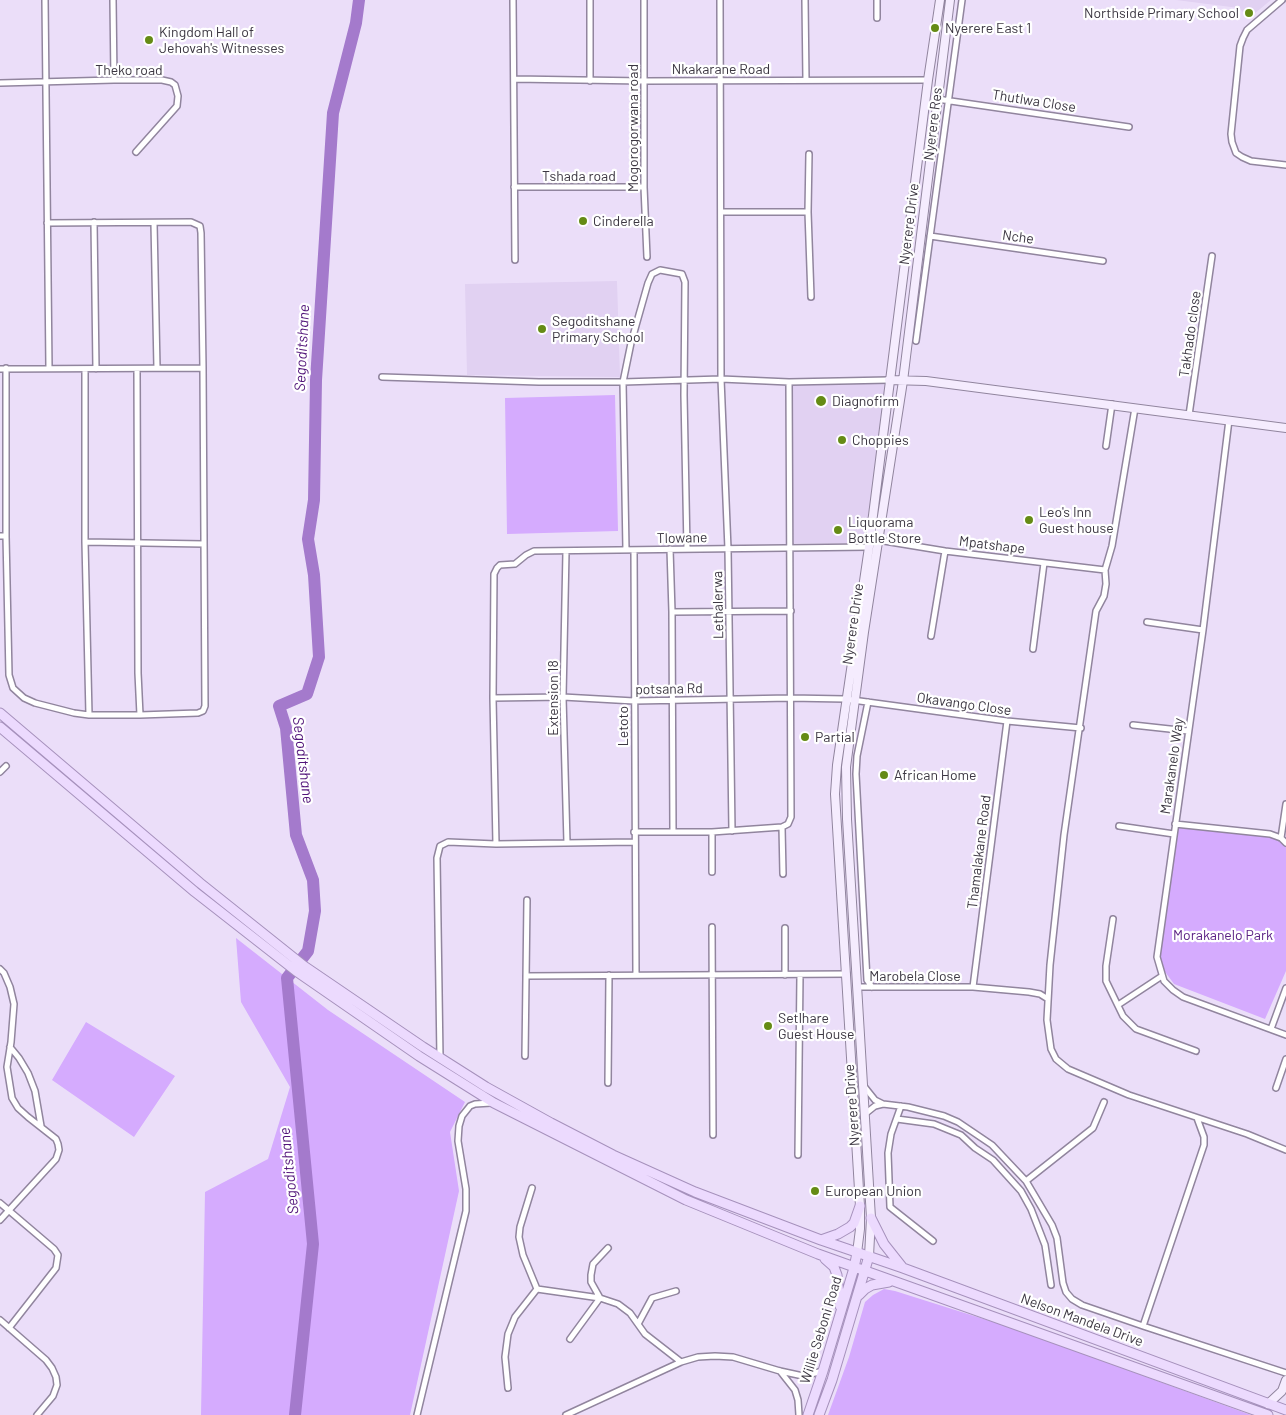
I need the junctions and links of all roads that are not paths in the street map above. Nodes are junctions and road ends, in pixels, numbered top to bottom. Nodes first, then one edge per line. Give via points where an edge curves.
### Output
1 (46, 0) edge
2 (112, 0) edge
3 (513, 0) edge
4 (590, 0) edge
5 (644, 0) edge
6 (720, 0) edge
7 (806, 0) edge
8 (877, 0) edge
9 (940, 0) edge
10 (950, 0) edge
11 (962, 0) edge
12 (1282, 0) edge
13 (877, 18) dead end
14 (114, 80) junction
15 (514, 80) junction
16 (720, 80) junction
17 (806, 80) junction
18 (928, 80) junction
19 (590, 81) junction
20 (644, 81) junction
21 (46, 82) junction
22 (0, 83) edge
23 (937, 98) junction
24 (948, 99) junction
25 (1128, 127) dead end
26 (136, 152) dead end
27 (809, 154) dead end
28 (1286, 165) edge
29 (514, 187) junction
30 (644, 187) junction
31 (721, 212) junction
32 (808, 212) junction
33 (94, 222) junction
34 (47, 223) junction
35 (154, 223) junction
36 (930, 236) junction
37 (1212, 256) dead end
38 (647, 257) dead end
39 (515, 260) dead end
40 (1103, 261) dead end
41 (811, 297) dead end
42 (916, 340) dead end
43 (3, 368) edge
44 (48, 368) junction
45 (157, 368) junction
46 (203, 368) junction
47 (85, 369) junction
48 (96, 369) junction
49 (137, 369) junction
50 (382, 377) dead end
51 (721, 379) junction
52 (684, 380) junction
53 (889, 380) junction
54 (903, 381) junction
55 (624, 382) junction
56 (790, 382) junction
57 (1112, 404) junction
58 (1135, 407) junction
59 (1189, 415) junction
60 (1229, 420) junction
61 (1286, 428) edge
62 (1106, 446) dead end
63 (3, 536) edge
64 (878, 540) junction
65 (85, 542) junction
66 (138, 542) junction
67 (204, 544) junction
68 (869, 547) junction
69 (791, 548) junction
70 (670, 549) junction
71 (688, 549) junction
72 (728, 549) junction
73 (626, 550) junction
74 (634, 550) junction
75 (945, 550) junction
76 (566, 552) junction
77 (1044, 563) junction
78 (1105, 570) junction
79 (672, 612) junction
80 (790, 612) junction
81 (729, 613) junction
82 (1147, 622) dead end
83 (1203, 630) junction
84 (931, 636) dead end
85 (1033, 650) dead end
86 (563, 697) junction
87 (494, 698) junction
88 (790, 698) junction
89 (845, 699) junction
90 (731, 700) junction
91 (855, 700) junction
92 (634, 701) junction
93 (672, 701) junction
94 (868, 702) junction
95 (0, 713) edge
96 (89, 715) junction
97 (140, 715) junction
98 (1007, 721) junction
99 (1133, 725) dead end
100 (0, 728) edge
101 (1081, 728) junction
102 (1188, 731) junction
103 (6, 766) dead end
104 (0, 772) edge
105 (1286, 804) edge
106 (1175, 824) junction
107 (1119, 826) dead end
108 (782, 827) junction
109 (732, 831) junction
110 (634, 832) junction
111 (673, 832) junction
112 (712, 832) junction
113 (1174, 834) junction
114 (1281, 838) junction
115 (634, 842) junction
116 (1286, 843) edge
117 (496, 844) junction
118 (567, 844) junction
119 (712, 872) dead end
120 (783, 874) dead end
121 (527, 900) dead end
122 (1113, 919) dead end
123 (712, 927) dead end
124 (785, 928) dead end
125 (0, 970) edge
126 (847, 974) junction
127 (609, 975) junction
128 (636, 975) junction
129 (712, 975) junction
130 (785, 975) junction
131 (800, 975) junction
132 (526, 976) junction
133 (1162, 976) junction
134 (857, 987) junction
135 (872, 987) junction
136 (973, 987) junction
137 (1286, 988) edge
138 (1048, 999) junction
139 (1118, 1005) junction
140 (1271, 1029) junction
141 (1286, 1034) edge
142 (10, 1047) junction
143 (1196, 1051) dead end
144 (525, 1056) dead end
145 (440, 1058) junction
146 (1286, 1059) edge
147 (608, 1083) dead end
148 (863, 1086) junction
149 (1276, 1088) dead end
150 (1104, 1102) dead end
151 (494, 1103) junction
152 (883, 1104) junction
153 (901, 1106) junction
154 (865, 1114) junction
155 (1197, 1118) junction
156 (897, 1119) junction
157 (42, 1127) junction
158 (713, 1135) dead end
159 (1286, 1150) edge
160 (798, 1155) dead end
161 (1026, 1181) junction
162 (532, 1188) dead end
163 (0, 1203) edge
164 (860, 1206) junction
165 (8, 1211) junction
166 (871, 1218) junction
167 (0, 1220) edge
168 (821, 1240) junction
169 (933, 1241) dead end
170 (608, 1248) dead end
171 (856, 1253) junction
172 (818, 1254) junction
173 (869, 1256) junction
174 (854, 1268) junction
175 (903, 1268) junction
176 (865, 1271) junction
177 (895, 1282) junction
178 (1051, 1285) dead end
179 (537, 1290) junction
180 (676, 1291) dead end
181 (600, 1298) junction
182 (840, 1312) junction
183 (852, 1314) junction
184 (0, 1320) edge
185 (638, 1324) junction
186 (1143, 1326) junction
187 (10, 1328) junction
188 (570, 1339) dead end
189 (681, 1362) junction
190 (780, 1371) junction
191 (823, 1371) junction
192 (1286, 1373) edge
193 (1286, 1380) edge
194 (508, 1388) dead end
195 (1282, 1391) junction
196 (1268, 1404) junction
197 (1284, 1410) edge
198 (36, 1415) edge
199 (417, 1415) edge
200 (566, 1415) edge
201 (799, 1415) edge
202 (808, 1415) edge
203 (820, 1415) edge
204 (1268, 1415) edge

1 - 21 street
2 - 14 street
3 - 15 street
4 - 19 street
5 - 20 street, Mogorogorwana road
6 - 16 street, Lethalerwa
7 - 17 street
8 - 13 street
9 - 18 main road, Nyerere Drive
10 - 23 main road, Nyerere Drive
11 - 24 street, Nyerere Res
12 - 28 street via 1247,30 1243,38 1231,134 1236,152 1242,157
14 - 21 street, Theko road
14 - 26 street, Theko road via 171,82 178,96 177,106
15 - 19 street, Nkakarane Road
15 - 29 street
16 - 17 street, Nkakarane Road
16 - 20 street, Nkakarane Road
16 - 31 street, Lethalerwa
17 - 18 street, Nkakarane Road
18 - 53 main road, Nyerere Drive
19 - 20 street, Nkakarane Road
20 - 30 street, Mogorogorwana road
21 - 22 street, Theko road
21 - 34 street
23 - 24 street, Thutlwa Close
23 - 54 main road, Nyerere Drive
24 - 25 street, Thutlwa Close
24 - 36 street, Nyerere Res
27 - 32 street
29 - 30 street, Tshada road
29 - 39 street
30 - 38 street, Mogorogorwana road
31 - 32 street
31 - 51 street, Lethalerwa
32 - 41 street
33 - 34 street
33 - 35 street
33 - 48 street
34 - 44 street
35 - 45 street
35 - 46 street via 191,222 200,226
36 - 40 street, Nche
36 - 42 street, Nyerere Res
37 - 59 street, Takhado close
43 - 44 street
43 - 63 street
44 - 47 street
45 - 46 street
45 - 49 street
46 - 67 street
47 - 48 street
47 - 65 street
48 - 49 street
49 - 66 street
50 - 55 street
51 - 52 street
51 - 56 street
51 - 72 street, Lethalerwa
52 - 55 street
52 - 55 street via 684,277 676,272 660,270 652,274 648,283
52 - 71 street
53 - 54 main road
53 - 56 street
53 - 68 main road, Nyerere Drive
54 - 57 main road via 926,381
54 - 64 main road, Nyerere Drive
55 - 73 street
56 - 69 street
57 - 58 main road
57 - 62 street
58 - 59 main road
58 - 78 street via 1112,546
59 - 60 main road
60 - 61 main road
60 - 83 street, Marakanelo Way
63 - 96 street via 9,596 9,675 13,688 34,703
64 - 75 street, Mpatshape
64 - 91 main road, Nyerere Drive
65 - 66 street
65 - 96 street
66 - 67 street
66 - 97 street
67 - 97 street via 205,706 198,713
68 - 69 street, Tlowane
68 - 89 main road, Nyerere Drive
69 - 72 street, Tlowane
69 - 80 street
70 - 71 street, Tlowane
70 - 74 street, Tlowane
70 - 79 street
71 - 72 street, Tlowane
72 - 81 street, Lethalerwa
73 - 74 street, Tlowane
73 - 76 street, Tlowane
74 - 92 street, Letoto
75 - 77 street, Mpatshape
75 - 84 street
76 - 86 street, Extension 18
76 - 87 street, Tlowane via 530,552 515,564 500,565 494,574
77 - 78 street, Mpatshape
77 - 85 street
78 - 101 street via 1106,584 1096,611
79 - 81 street
79 - 93 street
80 - 81 street
80 - 88 street
81 - 90 street, Lethalerwa
82 - 83 street
83 - 102 street, Marakanelo Way
86 - 87 street, potsana Rd
86 - 92 street, potsana Rd
86 - 118 street, Extension 18
87 - 117 street
88 - 89 street, potsana Rd
88 - 90 street, potsana Rd
88 - 108 street via 791,817
89 - 91 street, Okavango Close
89 - 126 main road, Nyerere Drive via 835,794
90 - 93 street, potsana Rd
90 - 109 street, Lethalerwa
91 - 94 street, Okavango Close
91 - 134 main road, Nyerere Drive via 846,791
92 - 93 street, potsana Rd
92 - 110 street, Letoto
93 - 111 street
94 - 98 street, Okavango Close
94 - 135 street via 856,774 867,980
95 - 145 main road, Nelson Mandela Drive via 200,883 304,966
96 - 97 street
98 - 101 street, Okavango Close
98 - 136 street, Thamalakane Road
99 - 102 street
100 - 151 main road, Nelson Mandela Drive via 195,892 296,971
101 - 138 street via 1057,892
102 - 106 street, Marakanelo Way
103 - 104 street
105 - 114 street
106 - 113 street, Marakanelo Way
106 - 114 street via 1270,834
107 - 113 street
108 - 109 street
108 - 120 street
109 - 112 street
110 - 111 street
110 - 115 street, Letoto
111 - 112 street
112 - 119 street
113 - 133 street, Marakanelo Way via 1157,957
114 - 116 street
115 - 118 street
115 - 128 street, Letoto
117 - 118 street
117 - 145 street via 448,842 438,850
121 - 132 street
122 - 139 street via 1106,981
123 - 129 street
124 - 130 street
125 - 142 street via 10,987 14,1004
126 - 131 street
126 - 164 main road, Nyerere Drive
127 - 128 street
127 - 132 street
127 - 147 street
128 - 129 street
129 - 130 street
129 - 158 street
130 - 131 street
131 - 160 street
132 - 144 street
133 - 139 street
133 - 140 street via 1183,997
134 - 135 street, Marobela Close
134 - 148 main road, Nyerere Drive
135 - 136 street, Marobela Close
136 - 138 street, Marobela Close via 1029,992
137 - 140 street
138 - 155 street via 1050,1049 1056,1060 1068,1069 1129,1095
139 - 143 street via 1123,1016 1136,1029
140 - 141 street
142 - 157 street via 28,1073
142 - 157 street via 7,1067 12,1098 18,1108
145 - 168 main road, Nelson Mandela Drive via 486,1087 614,1155 695,1192
146 - 149 street
148 - 152 street
148 - 154 main road, Nyerere Drive
150 - 161 street via 1093,1128
151 - 172 main road, Nelson Mandela Drive via 686,1200
151 - 199 street via 470,1106 458,1126 466,1212
152 - 153 street
152 - 154 street
153 - 156 street
153 - 161 street via 958,1122 992,1145
154 - 166 main road, Nyerere Drive
155 - 159 street
155 - 186 street via 1204,1144
156 - 169 street via 888,1153 890,1207
156 - 178 street via 934,1124 952,1131 994,1160 1021,1190 1030,1209 1045,1245
157 - 165 street via 56,1138 56,1159
161 - 186 street via 1057,1238 1063,1283 1069,1296 1082,1305
162 - 179 street via 519,1237
163 - 165 street
164 - 168 main road via 850,1227
164 - 171 main road, Nyerere Drive
165 - 167 street
165 - 187 street via 58,1255 56,1268
166 - 173 main road, Nyerere Drive
166 - 175 main road via 884,1244
168 - 171 main road, Nelson Mandela Drive
170 - 181 street via 593,1264 591,1275 591,1282
171 - 173 main road, Nelson Mandela Drive
171 - 174 main road, Willie Seboni Road
172 - 174 main road, Nelson Mandela Drive
172 - 182 main road via 834,1267
173 - 175 main road, Nelson Mandela Drive
173 - 176 main road, Willie Seboni Road
174 - 176 main road, Nelson Mandela Drive
174 - 182 main road, Willie Seboni Road
175 - 196 main road, Nelson Mandela Drive
176 - 177 main road, Nelson Mandela Drive
176 - 183 main road, Willie Seboni Road
177 - 183 main road via 865,1289
177 - 204 main road, Nelson Mandela Drive
179 - 181 street
179 - 194 street via 515,1317 508,1334 505,1357
180 - 185 street via 652,1298
181 - 185 street via 625,1308
181 - 188 street
182 - 191 main road, Willie Seboni Road
183 - 203 main road, Willie Seboni Road
184 - 187 street
185 - 189 street via 645,1334
186 - 192 street
187 - 198 street via 46,1360 56,1377 53,1396
189 - 190 street via 715,1356 733,1357
189 - 200 street
190 - 191 street via 803,1376
190 - 201 street via 795,1390
191 - 202 main road, Willie Seboni Road
193 - 195 main road
195 - 196 main road
195 - 197 main road
196 - 197 main road, Nelson Mandela Drive

